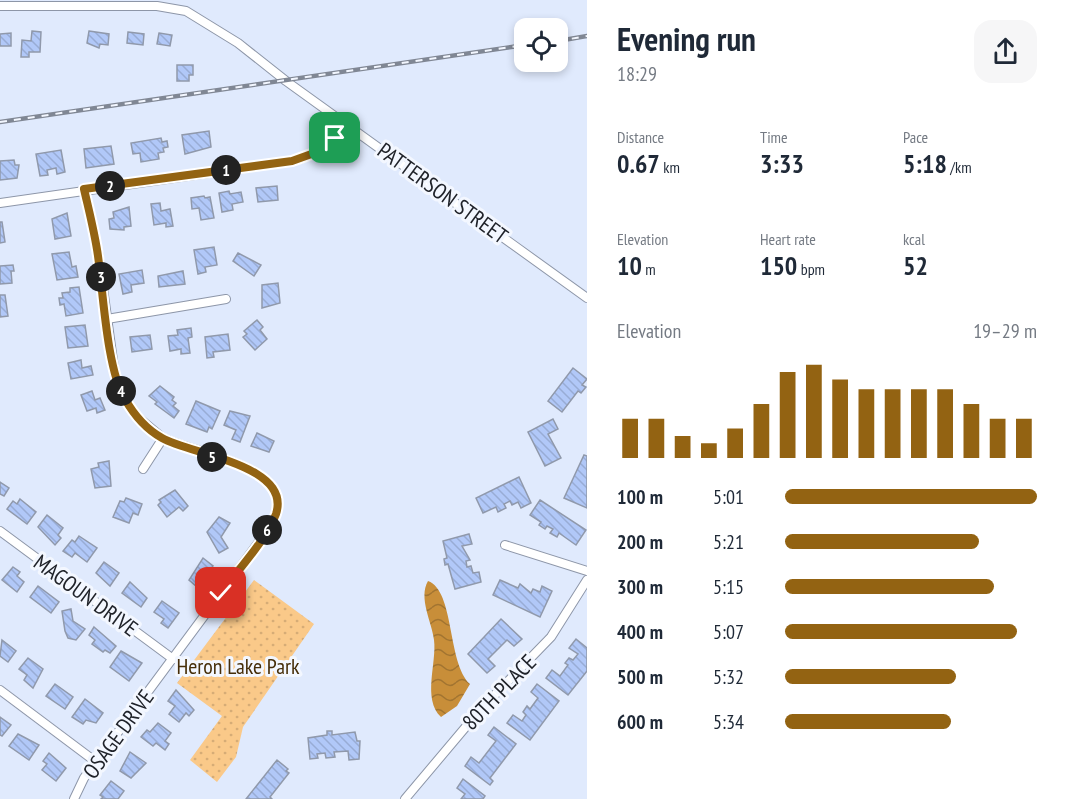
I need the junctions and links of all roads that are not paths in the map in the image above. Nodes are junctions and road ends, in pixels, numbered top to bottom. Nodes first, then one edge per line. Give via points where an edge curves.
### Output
1 (0, 6) edge
2 (347, 123) junction
3 (84, 189) junction
4 (0, 203) edge
5 (587, 298) edge
6 (226, 299) dead end
7 (107, 319) junction
8 (162, 438) junction
9 (143, 469) dead end
10 (0, 531) edge
11 (505, 545) dead end
12 (587, 571) edge
13 (587, 580) edge
14 (173, 659) junction
15 (0, 690) edge
16 (96, 762) junction
17 (74, 799) edge
18 (405, 799) edge

1 - 2 street, PATTERSON STREET via 157,6 186,11 238,43
2 - 3 street via 326,146 292,161
2 - 5 street, PATTERSON STREET
3 - 4 street
3 - 7 street, OSAGE DRIVE
6 - 7 street
7 - 8 street, OSAGE DRIVE via 115,375 123,396 134,414
8 - 9 street
8 - 14 street, OSAGE DRIVE via 261,475 274,490 278,502 270,527
10 - 14 street, MAGOUN DRIVE
11 - 12 street
13 - 18 street, 80TH PLACE via 551,637 480,711
14 - 16 street, OSAGE DRIVE
15 - 16 street
16 - 17 street, OSAGE DRIVE

